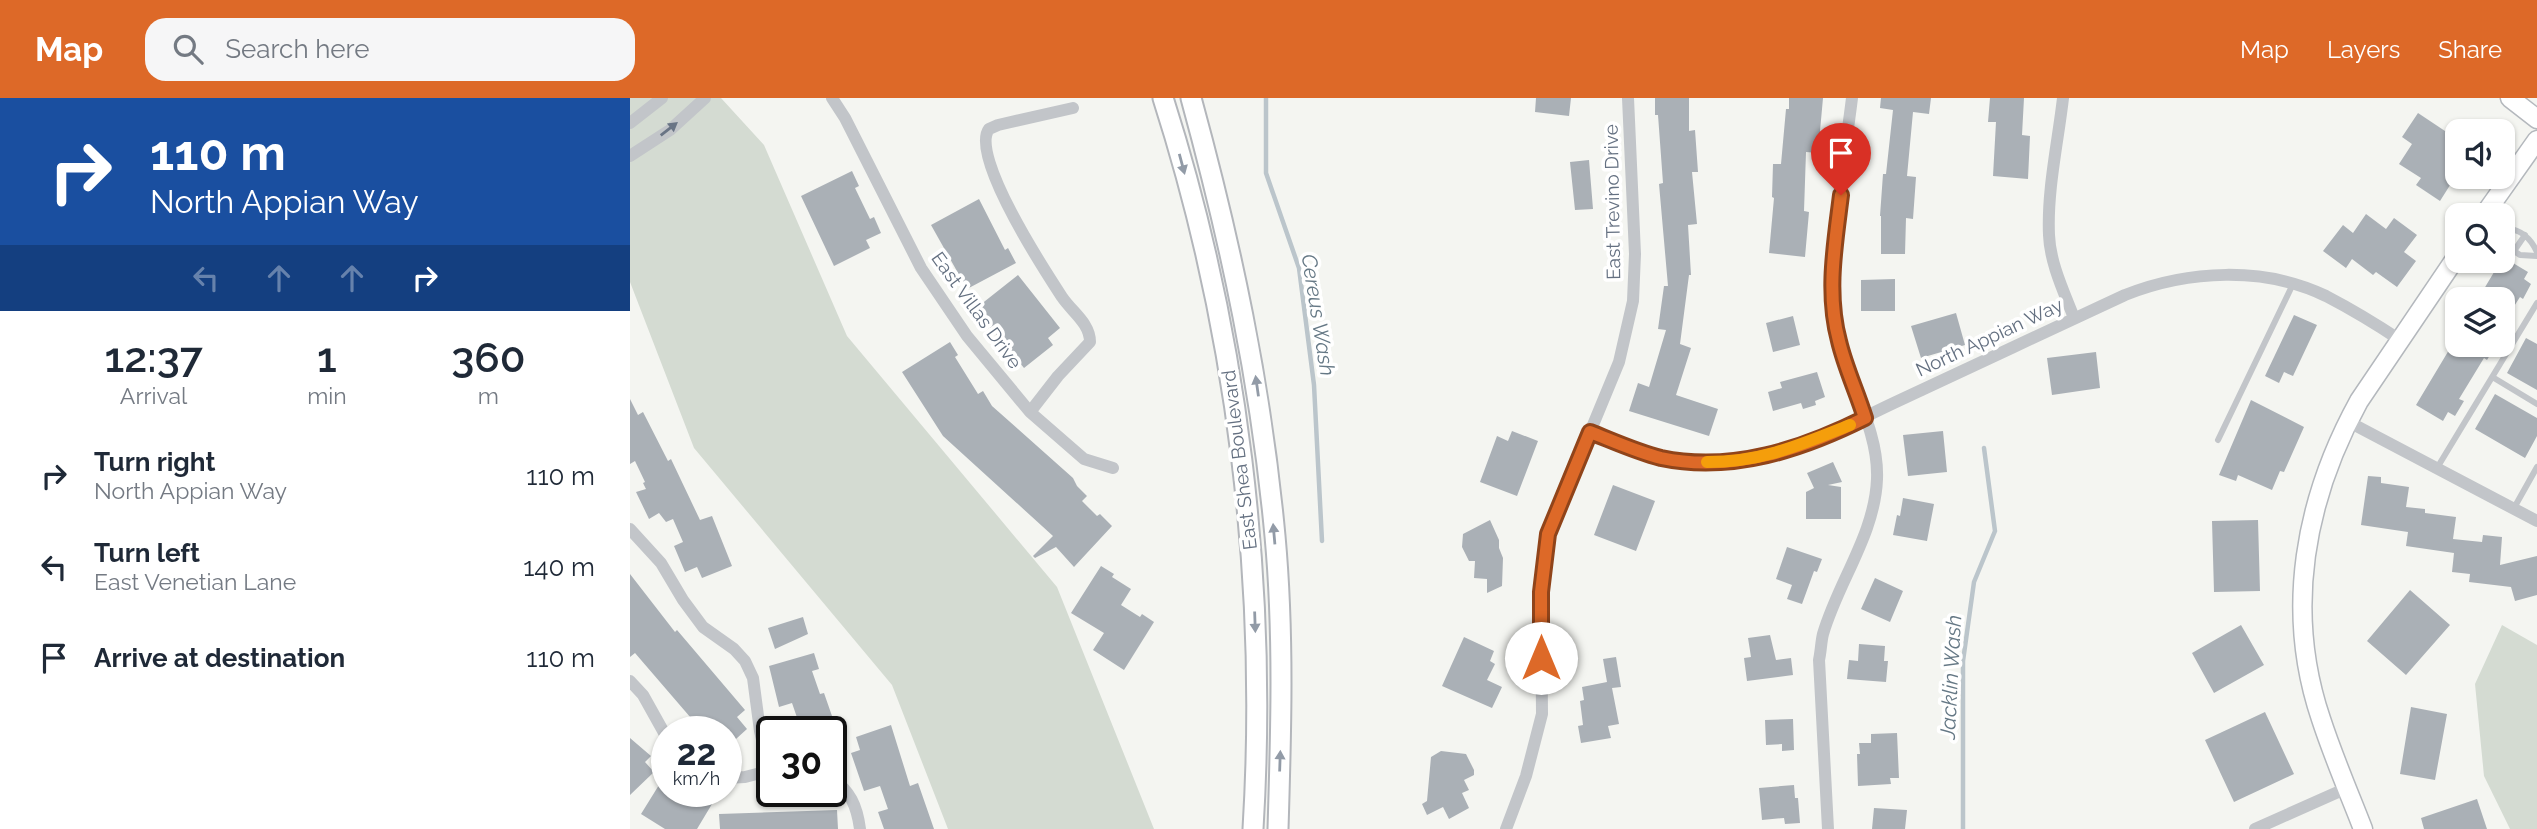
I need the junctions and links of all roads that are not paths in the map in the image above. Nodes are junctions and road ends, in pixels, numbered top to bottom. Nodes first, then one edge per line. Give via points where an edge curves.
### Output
1 (662, 98) edge
2 (705, 98) edge
3 (832, 98) edge
4 (1163, 98) edge
5 (1191, 98) edge
6 (1628, 98) edge
7 (1852, 98) edge
8 (2063, 98) edge
9 (2510, 98) edge
10 (1073, 108) dead end
11 (2537, 119) edge
12 (630, 123) edge
13 (2537, 140) edge
14 (630, 156) edge
15 (2492, 203) edge
16 (2515, 229) edge
17 (2525, 235) junction
18 (2515, 250) edge
19 (2515, 252) edge
20 (2537, 254) edge
21 (2445, 273) edge
22 (2293, 284) junction
23 (2537, 303) edge
24 (2534, 315) edge
25 (2074, 318) junction
26 (2400, 340) junction
27 (2494, 378) junction
28 (2537, 404) edge
29 (1030, 412) junction
30 (1865, 418) junction
31 (2347, 421) junction
32 (1590, 432) junction
33 (2218, 440) dead end
34 (1265, 453) junction
35 (1240, 456) junction
36 (2537, 467) edge
37 (1113, 468) dead end
38 (2437, 468) junction
39 (2514, 508) junction
40 (2537, 521) edge
41 (630, 529) edge
42 (630, 681) edge
43 (655, 716) edge
44 (758, 716) edge
45 (2347, 788) junction
46 (847, 791) edge
47 (860, 829) edge
48 (1254, 829) edge
49 (1278, 829) edge
50 (1506, 829) edge
51 (1828, 829) edge
52 (2255, 829) edge
53 (2363, 829) edge

1 - 12 street
14 -> 2 street via 670,130
3 - 29 street, East Villas Drive via 920,268 967,336
4 -> 35 main road, East Shea Boulevard via 1224,341
34 -> 5 main road, East Shea Boulevard via 1253,358 1231,250
6 - 32 street, East Trevino Drive via 1633,301 1619,362
7 - 30 street via 1835,244 1833,307 1838,339
8 - 25 street via 2049,234
9 - 11 street
10 - 29 street via 998,125 989,129 984,140 988,162 1030,249 1090,334 1090,342
13 - 15 street
16 - 17 lane
17 - 18 lane
17 - 20 lane
19 - 20 lane
21 - 26 street
22 - 25 street, North Appian Way via 2221,274 2170,281
22 - 26 street, North Appian Way via 2324,295
22 - 33 lane
23 - 24 lane
24 - 27 lane
25 - 30 street, North Appian Way
26 - 31 street
27 - 28 lane
27 - 38 lane
29 - 37 street, East Villas Drive via 1084,459
30 - 32 street, North Appian Way via 1802,446 1730,462 1663,458
30 - 51 street via 1878,462 1875,503 1823,634 1819,660
31 - 38 street
31 - 45 street via 2327,465 2312,516 2302,607 2314,696
32 - 50 street, East Trevino Drive via 1548,534 1541,592 1542,714 1527,776
34 - 35 main road
49 -> 34 main road, East Shea Boulevard via 1281,640
35 -> 48 main road, East Shea Boulevard via 1255,621 1258,731
36 - 39 lane
38 - 39 street
39 - 40 street
41 - 44 street via 661,563 703,627 745,661 753,678
42 - 43 street
45 - 52 street
45 - 53 street
46 - 47 street

